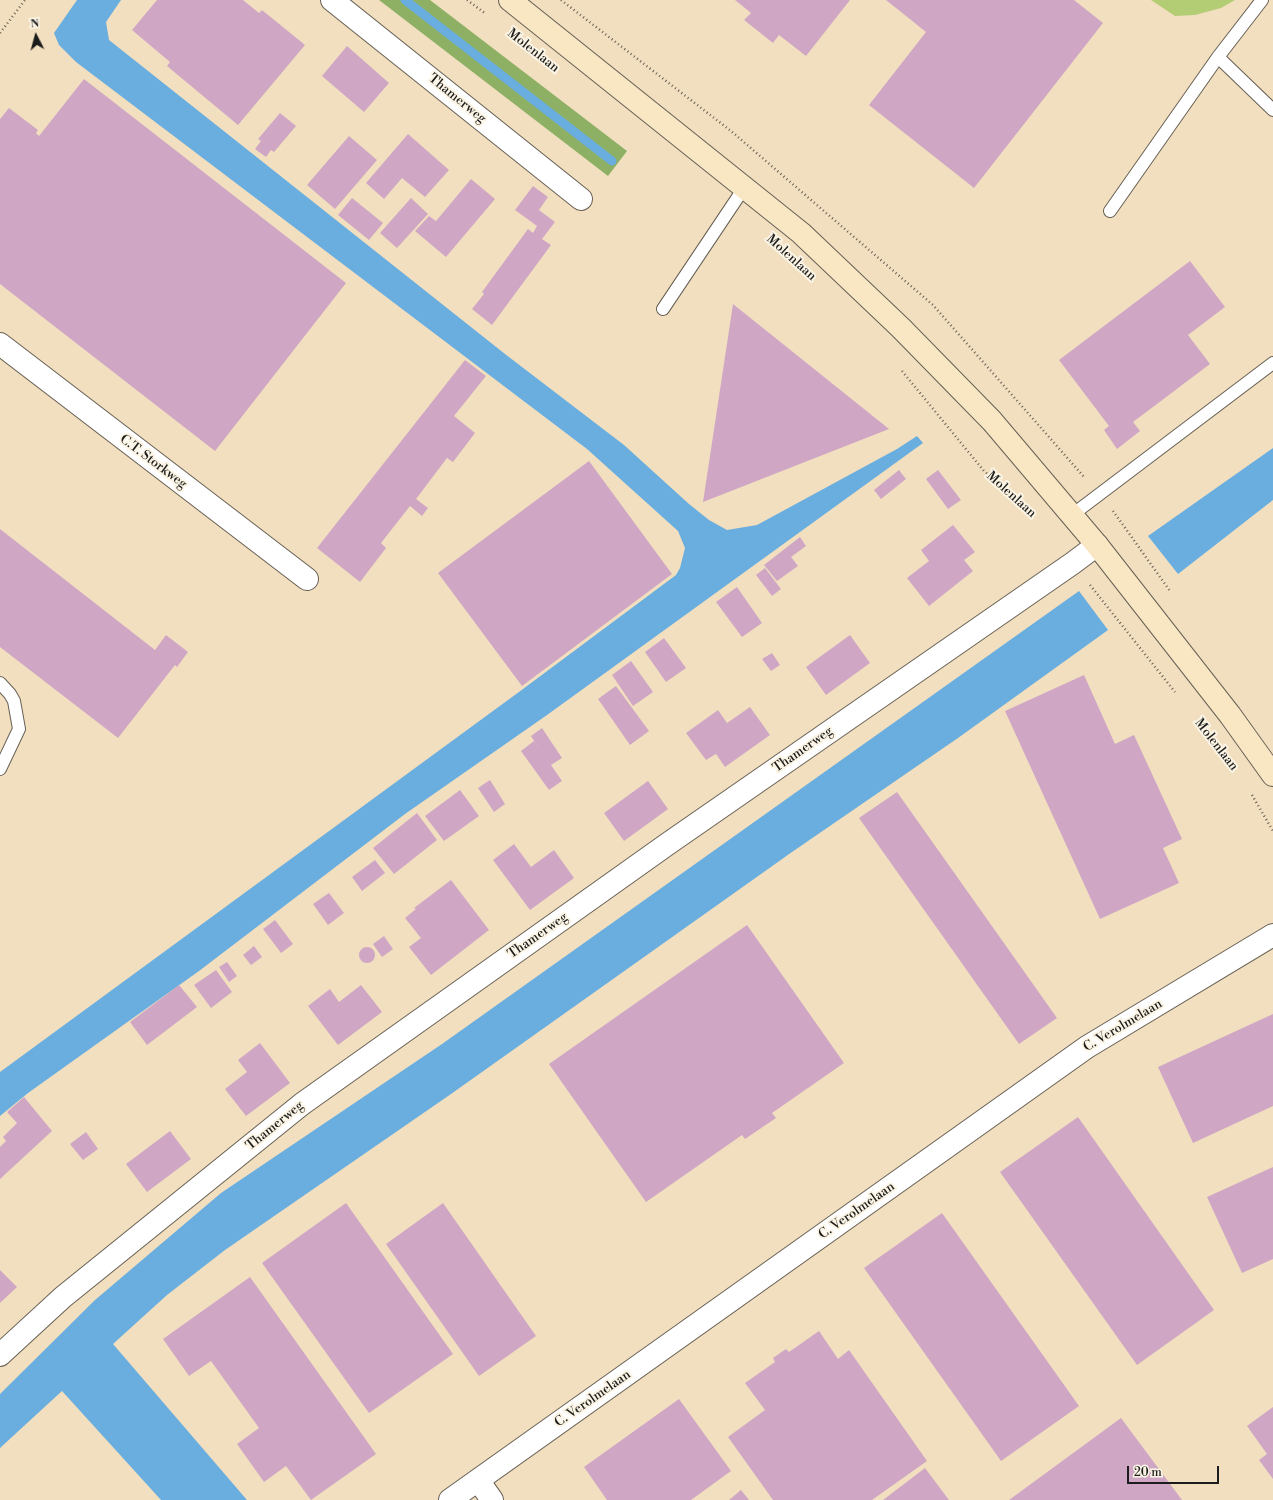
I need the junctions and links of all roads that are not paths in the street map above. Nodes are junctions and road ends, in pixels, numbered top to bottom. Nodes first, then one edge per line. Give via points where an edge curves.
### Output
1 (332, 0) edge
2 (510, 0) edge
3 (1262, 0) edge
4 (1218, 57) junction
5 (1273, 110) edge
6 (744, 188) junction
7 (582, 198) dead end
8 (1110, 211) dead end
9 (663, 309) dead end
10 (0, 344) edge
11 (1273, 363) edge
12 (1072, 515) junction
13 (1097, 545) junction
14 (307, 579) dead end
15 (0, 683) edge
16 (0, 769) edge
17 (1273, 775) edge
18 (1273, 935) edge
19 (0, 1355) edge
20 (478, 1480) junction
21 (450, 1500) edge
22 (492, 1500) edge

1 - 7 street, Thamerweg
2 - 6 street, Molenlaan
3 - 4 lane
4 - 5 lane
4 - 8 lane
6 - 9 lane
6 - 12 street, Molenlaan via 801,233 900,328 992,421
10 - 14 street, C.T. Storkweg
11 - 12 lane
12 - 13 street, Molenlaan
13 - 17 street, Molenlaan via 1230,715
13 - 19 street, Thamerweg via 669,843 302,1104 63,1297
15 - 16 lane via 14,701 19,729
18 - 20 street, C. Verolmelaan via 1087,1047
20 - 21 street, C. Verolmelaan
20 - 22 street

